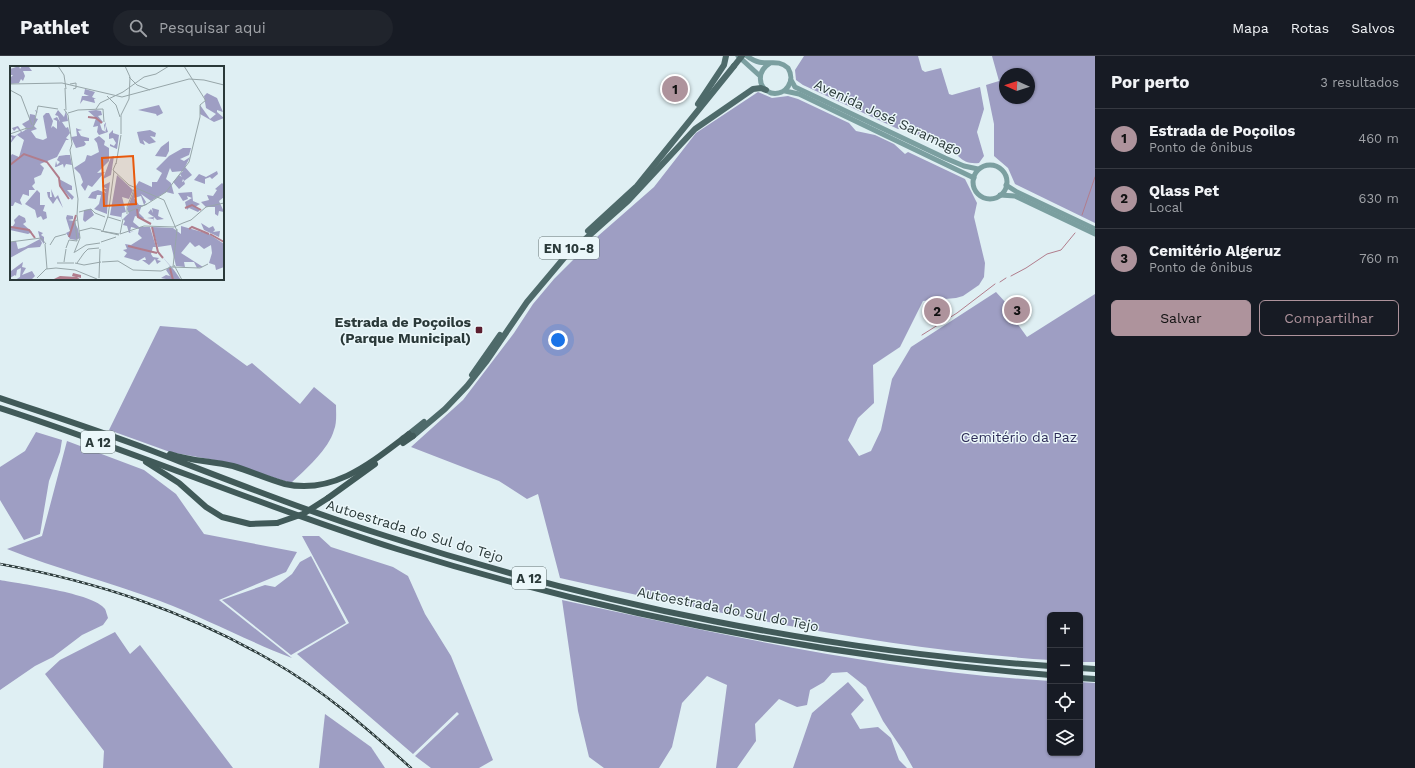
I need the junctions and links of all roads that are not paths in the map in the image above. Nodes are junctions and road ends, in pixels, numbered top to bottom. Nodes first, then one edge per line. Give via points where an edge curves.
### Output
1 (726, 56) edge
2 (738, 56) edge
3 (742, 56) edge
4 (747, 56) edge
5 (770, 63) junction
6 (760, 76) junction
7 (791, 80) junction
8 (766, 90) junction
9 (785, 91) junction
10 (667, 154) junction
11 (978, 170) junction
12 (974, 178) junction
13 (1006, 185) junction
14 (1000, 195) junction
15 (1095, 229) edge
16 (1095, 234) edge
17 (0, 398) edge
18 (0, 408) edge
19 (72, 422) junction
20 (389, 451) junction
21 (134, 455) junction
22 (1047, 666) edge
23 (1083, 668) edge
24 (1095, 669) edge
25 (1047, 675) edge
26 (1083, 678) edge
27 (1095, 679) edge

1 - 10 highway via 724,65
2 - 6 main road
3 - 10 highway, EN 10-8, bridge
4 - 5 main road via 760,64
5 - 6 main road
5 - 7 main road via 778,62 786,66
6 - 8 main road via 761,84
7 - 9 main road
7 - 11 main road, Avenida José Saramago via 795,87 945,158
8 - 9 main road via 777,94
8 - 10 highway via 753,89 716,112
9 - 12 main road, Avenida José Saramago via 799,94
10 - 20 highway, EN 10-8 via 628,201 553,270 467,386 445,409
11 - 12 main road
11 - 13 main road, Avenida José Saramago via 988,165 998,167 1005,174
12 - 14 main road via 974,187 979,194 991,198
13 - 14 main road
13 - 15 main road
14 - 16 main road via 1015,196
17 - 19 highway, Autoestrada do Sul do Tejo / A 12
18 - 21 highway, Autoestrada do Sul do Tejo / A 12
19 - 20 highway via 180,457 229,466 285,484 304,486 326,484 350,476
19 - 22 highway, Autoestrada do Sul do Tejo / A 12 via 386,536 493,568 590,593 696,617 864,646
20 - 21 highway, bridge via 303,514 277,523 250,524 222,517 206,507 179,483
21 - 25 highway, Autoestrada do Sul do Tejo / A 12 via 273,507 390,546 478,573 599,604 709,628 825,648 933,664
23 - 24 highway
26 - 27 highway

